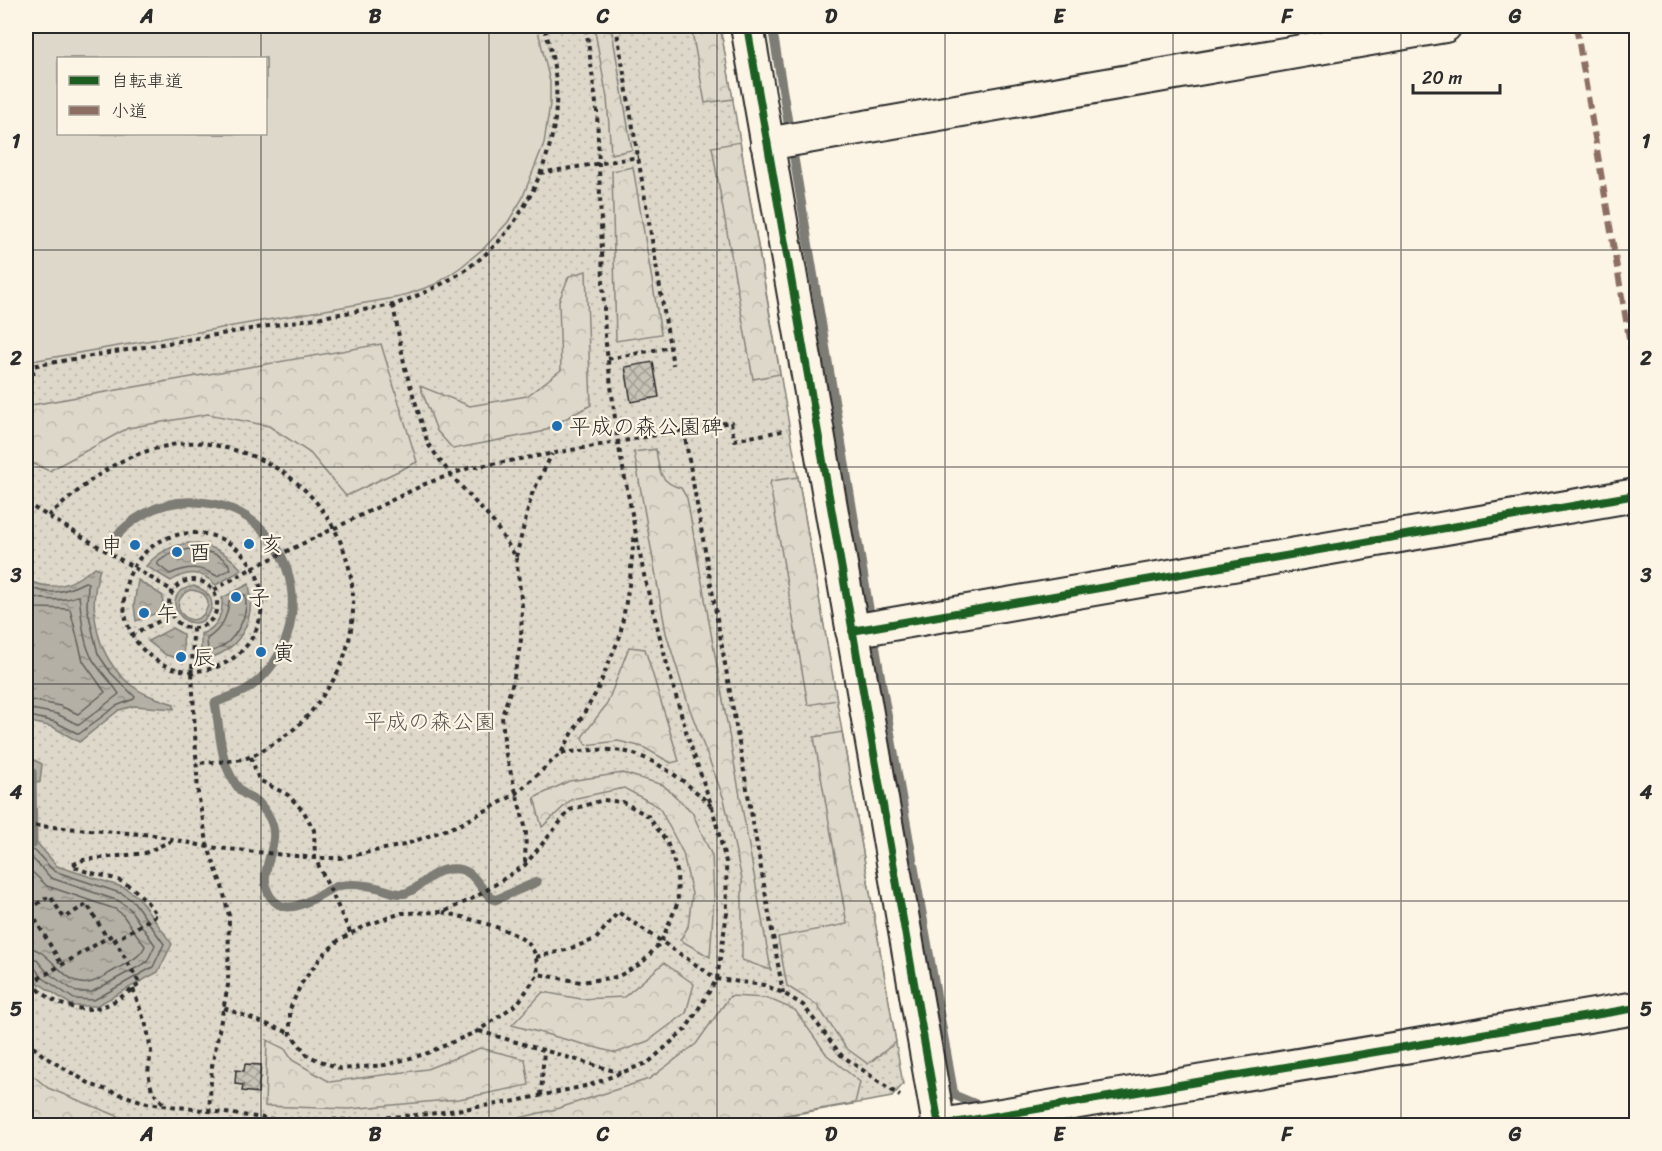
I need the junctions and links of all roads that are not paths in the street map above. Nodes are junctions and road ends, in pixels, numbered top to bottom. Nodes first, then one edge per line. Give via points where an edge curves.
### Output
1 (747, 26) edge
2 (1445, 26) edge
3 (767, 144) junction
4 (1636, 495) edge
5 (852, 631) junction
6 (1636, 1008) edge
7 (938, 1125) edge

1 - 3 street
2 - 3 street
3 - 5 street
4 - 5 street
5 - 7 street
6 - 7 street

